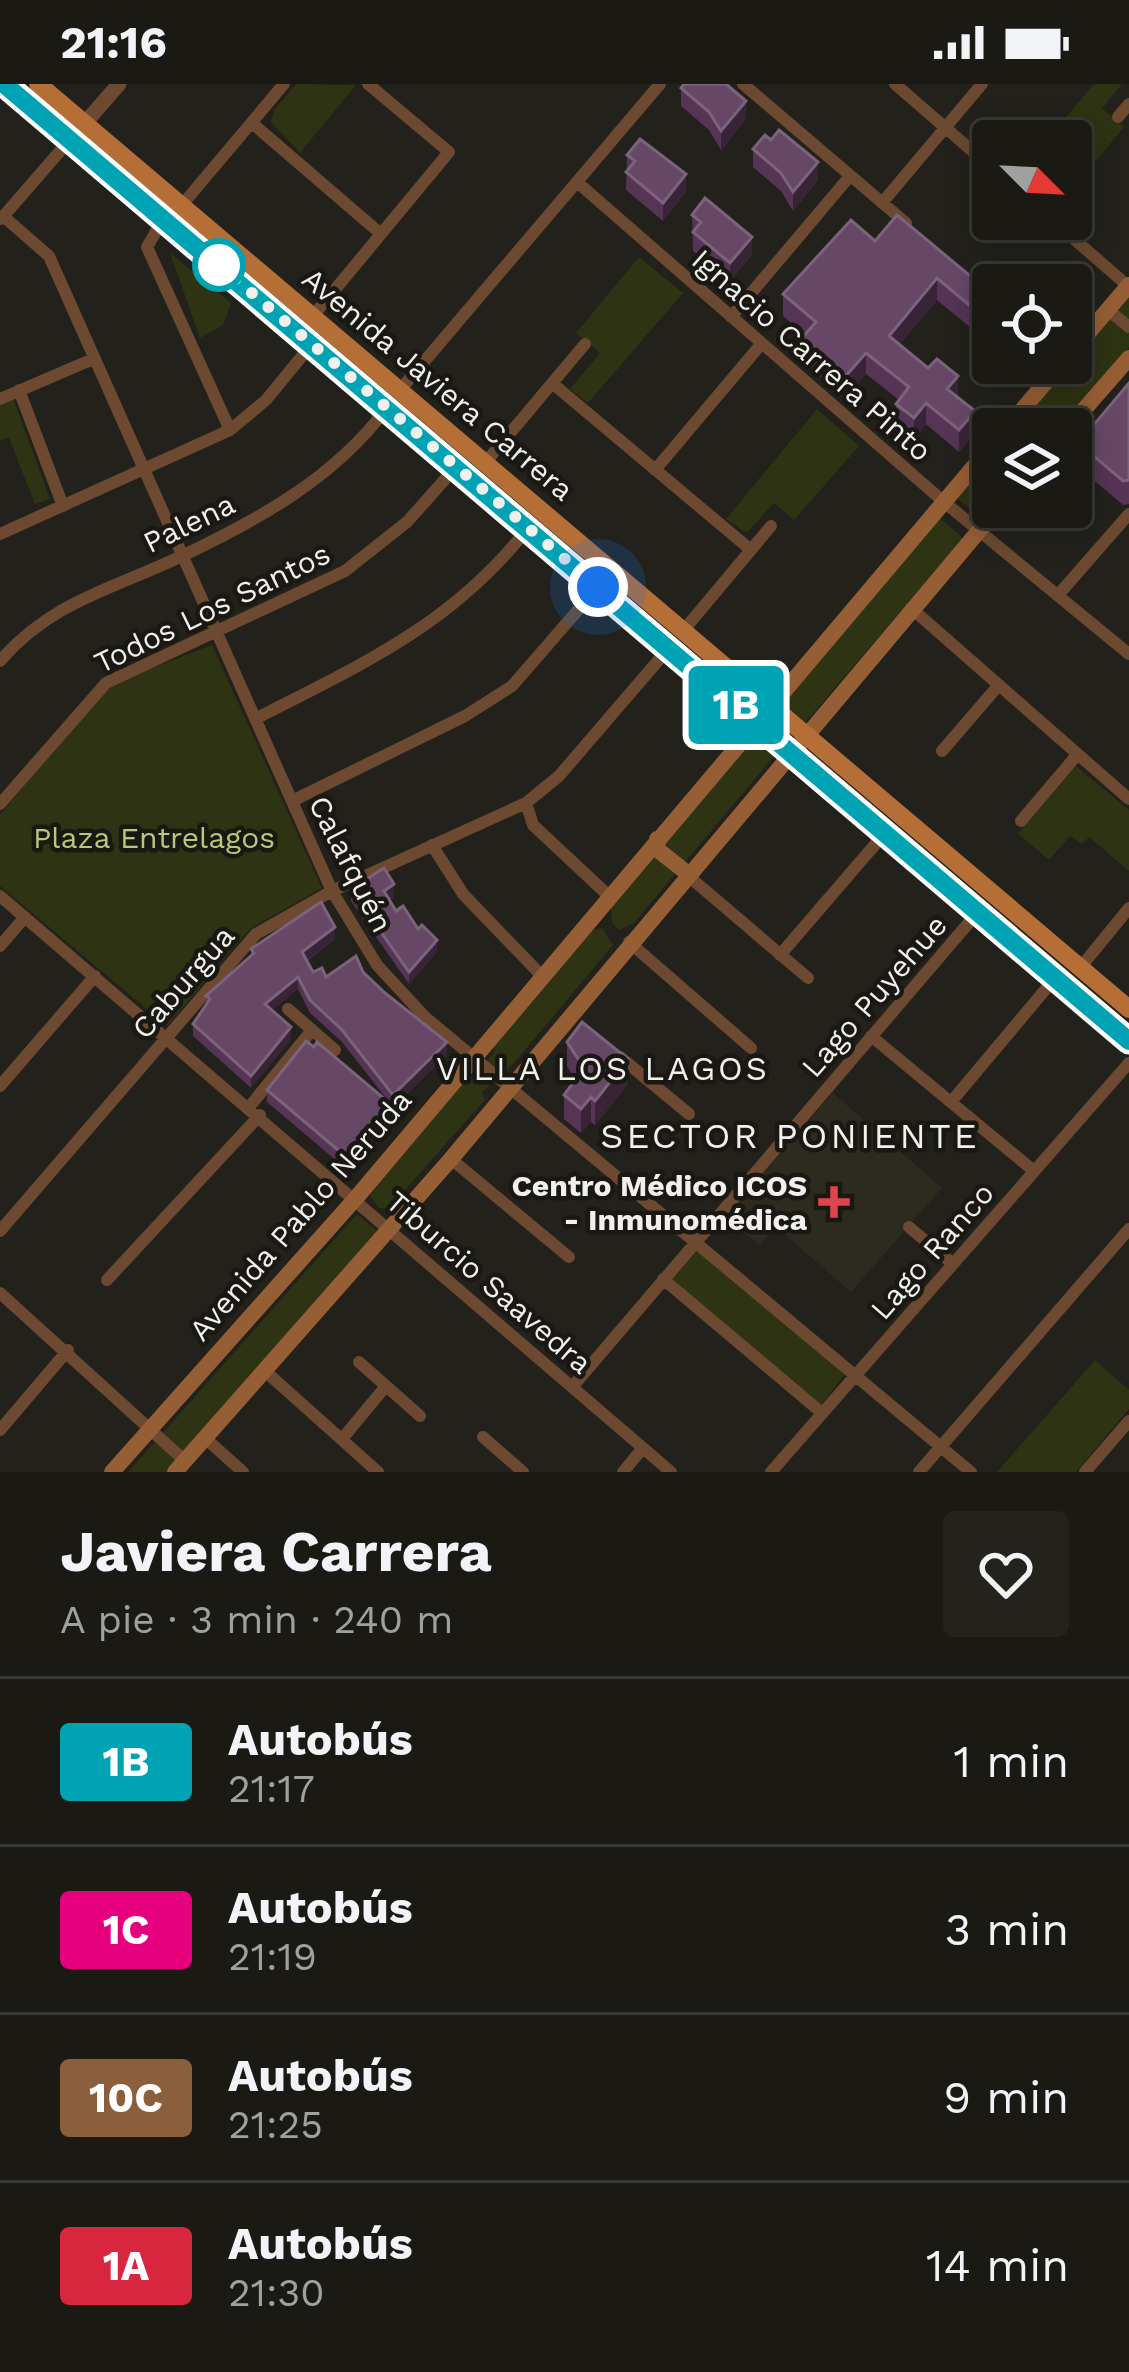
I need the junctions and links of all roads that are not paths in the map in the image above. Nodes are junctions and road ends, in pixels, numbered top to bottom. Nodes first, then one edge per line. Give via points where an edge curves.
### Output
1 (4, 84) edge
2 (38, 84) edge
3 (119, 84) edge
4 (284, 84) edge
5 (368, 84) edge
6 (660, 84) edge
7 (743, 84) edge
8 (895, 84) edge
9 (982, 84) edge
10 (1129, 104) edge
11 (1118, 117) dead end
12 (85, 123) junction
13 (252, 123) junction
14 (946, 128) junction
15 (71, 139) junction
16 (972, 151) edge
17 (850, 176) junction
18 (577, 182) junction
19 (881, 203) junction
20 (182, 205) junction
21 (2, 218) edge
22 (164, 218) junction
23 (914, 230) edge
24 (381, 234) junction
25 (183, 235) junction
26 (1076, 240) edge
27 (1128, 285) edge
28 (1108, 310) junction
29 (313, 316) junction
30 (731, 316) junction
31 (287, 322) junction
32 (1129, 327) edge
33 (1092, 329) edge
34 (762, 343) junction
35 (312, 344) junction
36 (585, 344) dead end
37 (1129, 358) edge
38 (93, 359) junction
39 (552, 383) junction
40 (1044, 384) edge
41 (19, 389) junction
42 (400, 390) junction
43 (0, 399) edge
44 (378, 402) junction
45 (1024, 408) edge
46 (1085, 408) edge
47 (230, 430) junction
48 (485, 463) junction
49 (456, 467) junction
50 (144, 469) junction
51 (972, 469) edge
52 (655, 470) junction
53 (481, 488) junction
54 (944, 502) junction
55 (63, 506) junction
56 (1129, 514) edge
57 (770, 526) dead end
58 (528, 528) junction
59 (980, 529) junction
60 (0, 534) edge
61 (751, 550) junction
62 (183, 556) junction
63 (598, 587) junction
64 (1059, 594) junction
65 (911, 608) junction
66 (683, 631) junction
67 (215, 635) junction
68 (664, 644) junction
69 (1129, 654) edge
70 (0, 661) edge
71 (998, 686) junction
72 (770, 705) junction
73 (255, 718) junction
74 (755, 722) junction
75 (804, 734) junction
76 (789, 751) junction
77 (942, 751) dead end
78 (1077, 755) junction
79 (1129, 799) edge
80 (292, 801) junction
81 (526, 803) junction
82 (0, 804) edge
83 (1021, 821) dead end
84 (885, 833) junction
85 (657, 838) junction
86 (432, 844) junction
87 (686, 874) junction
88 (332, 891) junction
89 (0, 896) edge
90 (609, 896) junction
91 (1006, 905) junction
92 (1129, 908) edge
93 (978, 911) junction
94 (25, 917) junction
95 (629, 942) junction
96 (0, 946) edge
97 (780, 955) junction
98 (1080, 968) junction
99 (95, 976) junction
100 (542, 976) junction
101 (808, 978) dead end
102 (1055, 978) junction
103 (289, 1009) dead end
104 (1129, 1010) edge
105 (567, 1015) junction
106 (585, 1029) edge
107 (312, 1030) junction
108 (168, 1036) junction
109 (872, 1036) junction
110 (1129, 1041) edge
111 (602, 1043) edge
112 (751, 1048) dead end
113 (335, 1050) edge
114 (472, 1056) junction
115 (1129, 1063) edge
116 (0, 1086) edge
117 (509, 1090) junction
118 (951, 1102) junction
119 (255, 1110) junction
120 (689, 1114) dead end
121 (451, 1159) junction
122 (1034, 1171) junction
123 (356, 1198) junction
124 (909, 1227) dead end
125 (390, 1229) junction
126 (1129, 1229) edge
127 (0, 1231) edge
128 (697, 1239) junction
129 (569, 1257) dead end
130 (953, 1264) junction
131 (663, 1279) junction
132 (107, 1280) dead end
133 (0, 1293) edge
134 (68, 1350) junction
135 (359, 1362) dead end
136 (265, 1371) junction
137 (854, 1375) junction
138 (386, 1386) junction
139 (572, 1386) junction
140 (822, 1413) junction
141 (420, 1416) dead end
142 (1129, 1421) edge
143 (151, 1429) junction
144 (0, 1430) edge
145 (484, 1437) dead end
146 (205, 1438) junction
147 (342, 1439) junction
148 (939, 1448) junction
149 (642, 1449) junction
150 (180, 1467) edge
151 (112, 1472) edge
152 (243, 1472) edge
153 (378, 1472) edge
154 (523, 1472) edge
155 (622, 1472) edge
156 (670, 1472) edge
157 (771, 1472) edge
158 (919, 1472) edge
159 (971, 1472) edge
160 (1085, 1472) edge

1 - 15 main road, Avenida Javiera Carrera
2 - 12 main road, Avenida Javiera Carrera
3 - 12 street
4 - 13 street
5 - 24 street via 448,152
6 - 18 street
7 - 17 street
8 - 14 street
9 - 14 street
10 - 11 street
12 - 15 street
12 - 20 main road, Avenida Javiera Carrera
13 - 20 street
13 - 24 street
14 - 16 street
14 - 19 street
15 - 21 street
15 - 22 main road, Avenida Javiera Carrera
17 - 19 street
17 - 30 street
18 - 30 street, Ignacio Carrera Pinto
18 - 42 street
19 - 23 street
20 - 25 main road
20 - 29 main road, Avenida Javiera Carrera
21 - 38 street, Calafquén via 49,256
22 - 25 main road, Avenida Javiera Carrera
22 - 47 street via 147,247
24 - 29 street
25 - 31 main road, Avenida Javiera Carrera
26 - 27 street
27 - 28 main road
28 - 32 street
28 - 33 main road
29 - 31 main road
29 - 42 main road, Avenida Javiera Carrera
30 - 34 street, Ignacio Carrera Pinto
31 - 35 main road, Avenida Javiera Carrera
34 - 52 street
34 - 54 street, Ignacio Carrera Pinto
35 - 44 main road, Avenida Javiera Carrera
35 - 47 street
36 - 39 street
37 - 46 main road
38 - 41 street
38 - 50 street, Calafquén
39 - 48 street
39 - 52 street
40 - 45 main road
41 - 43 street
41 - 55 street
42 - 44 main road
42 - 48 main road, Avenida Javiera Carrera
44 - 49 main road, Avenida Javiera Carrera
44 - 62 street, Palena via 367,433 301,492
47 - 50 street
48 - 53 main road
48 - 66 main road, Avenida Javiera Carrera
49 - 53 main road, Avenida Javiera Carrera
49 - 67 street, Todos Los Santos via 406,522 344,571
50 - 55 street
50 - 62 street, Calafquén
51 - 54 main road, Avenida Pablo Neruda
52 - 61 street
53 - 58 main road, Avenida Javiera Carrera
54 - 59 street, Ignacio Carrera Pinto
54 - 72 main road, Avenida Pablo Neruda
55 - 60 street
56 - 64 street
57 - 61 street
58 - 63 main road, Avenida Javiera Carrera
58 - 73 street via 431,626
59 - 64 street, Ignacio Carrera Pinto
59 - 65 main road
61 - 66 street
62 - 67 street, Calafquén
62 - 70 street, Palena via 54,610
63 - 68 main road, Avenida Javiera Carrera
63 - 80 street via 512,686
64 - 69 street, Ignacio Carrera Pinto
65 - 71 street
65 - 75 main road
66 - 68 main road
66 - 72 main road, Avenida Javiera Carrera
67 - 73 street, Calafquén
67 - 82 street, Todos Los Santos via 106,682
68 - 74 main road, Avenida Javiera Carrera
68 - 81 street, Caburgua via 559,776
71 - 77 street
71 - 78 street
72 - 74 main road, Avenida Pablo Neruda
72 - 75 main road, Avenida Javiera Carrera
73 - 80 street, Calafquén
74 - 76 main road, Avenida Javiera Carrera
74 - 85 main road, Avenida Pablo Neruda
75 - 76 main road
75 - 91 main road, Avenida Javiera Carrera
76 - 84 main road, Avenida Javiera Carrera
76 - 87 main road
78 - 79 street
78 - 83 street
80 - 88 street, Calafquén
81 - 86 street, Caburgua
81 - 90 street via 532,825
84 - 93 main road, Avenida Javiera Carrera
84 - 97 street
85 - 87 main road via 658,850
85 - 90 main road, Avenida Pablo Neruda
86 - 88 street, Caburgua
86 - 100 street via 463,894
87 - 95 main road
87 - 97 street
88 - 108 street, Caburgua via 256,934
88 - 114 street, Calafquén via 398,992
89 - 94 street, Tiburcio Saavedra
90 - 100 main road, Avenida Pablo Neruda
91 - 93 main road
91 - 98 main road, Avenida Javiera Carrera
92 - 98 street
93 - 102 main road, Avenida Javiera Carrera
93 - 109 street, Lago Puyehue
94 - 96 street
94 - 99 street, Tiburcio Saavedra
95 - 105 main road
95 - 112 street
97 - 101 street
98 - 104 main road, Avenida Javiera Carrera
99 - 108 street, Tiburcio Saavedra
99 - 116 street
100 - 114 main road, Avenida Pablo Neruda
102 - 110 main road, Avenida Javiera Carrera
102 - 118 street
103 - 107 street
105 - 106 street
105 - 117 main road
107 - 113 street
107 - 119 street
108 - 119 street, Tiburcio Saavedra
108 - 127 street, Caburgua
109 - 118 street
109 - 128 street, Lago Puyehue
111 - 120 street
114 - 117 street, Calafquén
114 - 123 main road, Avenida Pablo Neruda
115 - 122 street, Lago Ranco
117 - 121 main road
117 - 128 street, Calafquén
118 - 122 street
119 - 123 street, Tiburcio Saavedra
119 - 132 street
121 - 125 main road
121 - 129 street
122 - 130 street, Lago Ranco
123 - 125 street, Tiburcio Saavedra
123 - 143 main road, Avenida Pablo Neruda
124 - 130 street
125 - 136 main road
125 - 139 street, Tiburcio Saavedra
126 - 148 street
128 - 131 street, Lago Puyehue
128 - 137 street, Calafquén
130 - 137 street, Lago Ranco
131 - 139 street, Lago Puyehue
131 - 140 street
133 - 134 street
134 - 143 street
134 - 144 street
135 - 138 street
136 - 146 main road
136 - 147 street
137 - 140 street, Lago Ranco
137 - 148 street, Calafquén
138 - 141 street
138 - 147 street
139 - 149 street, Tiburcio Saavedra
140 - 157 street, Lago Ranco
142 - 160 street
143 - 150 street
143 - 151 main road, Avenida Pablo Neruda
145 - 154 street
146 - 150 main road
146 - 152 street
147 - 153 street
148 - 158 street
148 - 159 street, Calafquén
149 - 155 street
149 - 156 street, Tiburcio Saavedra

